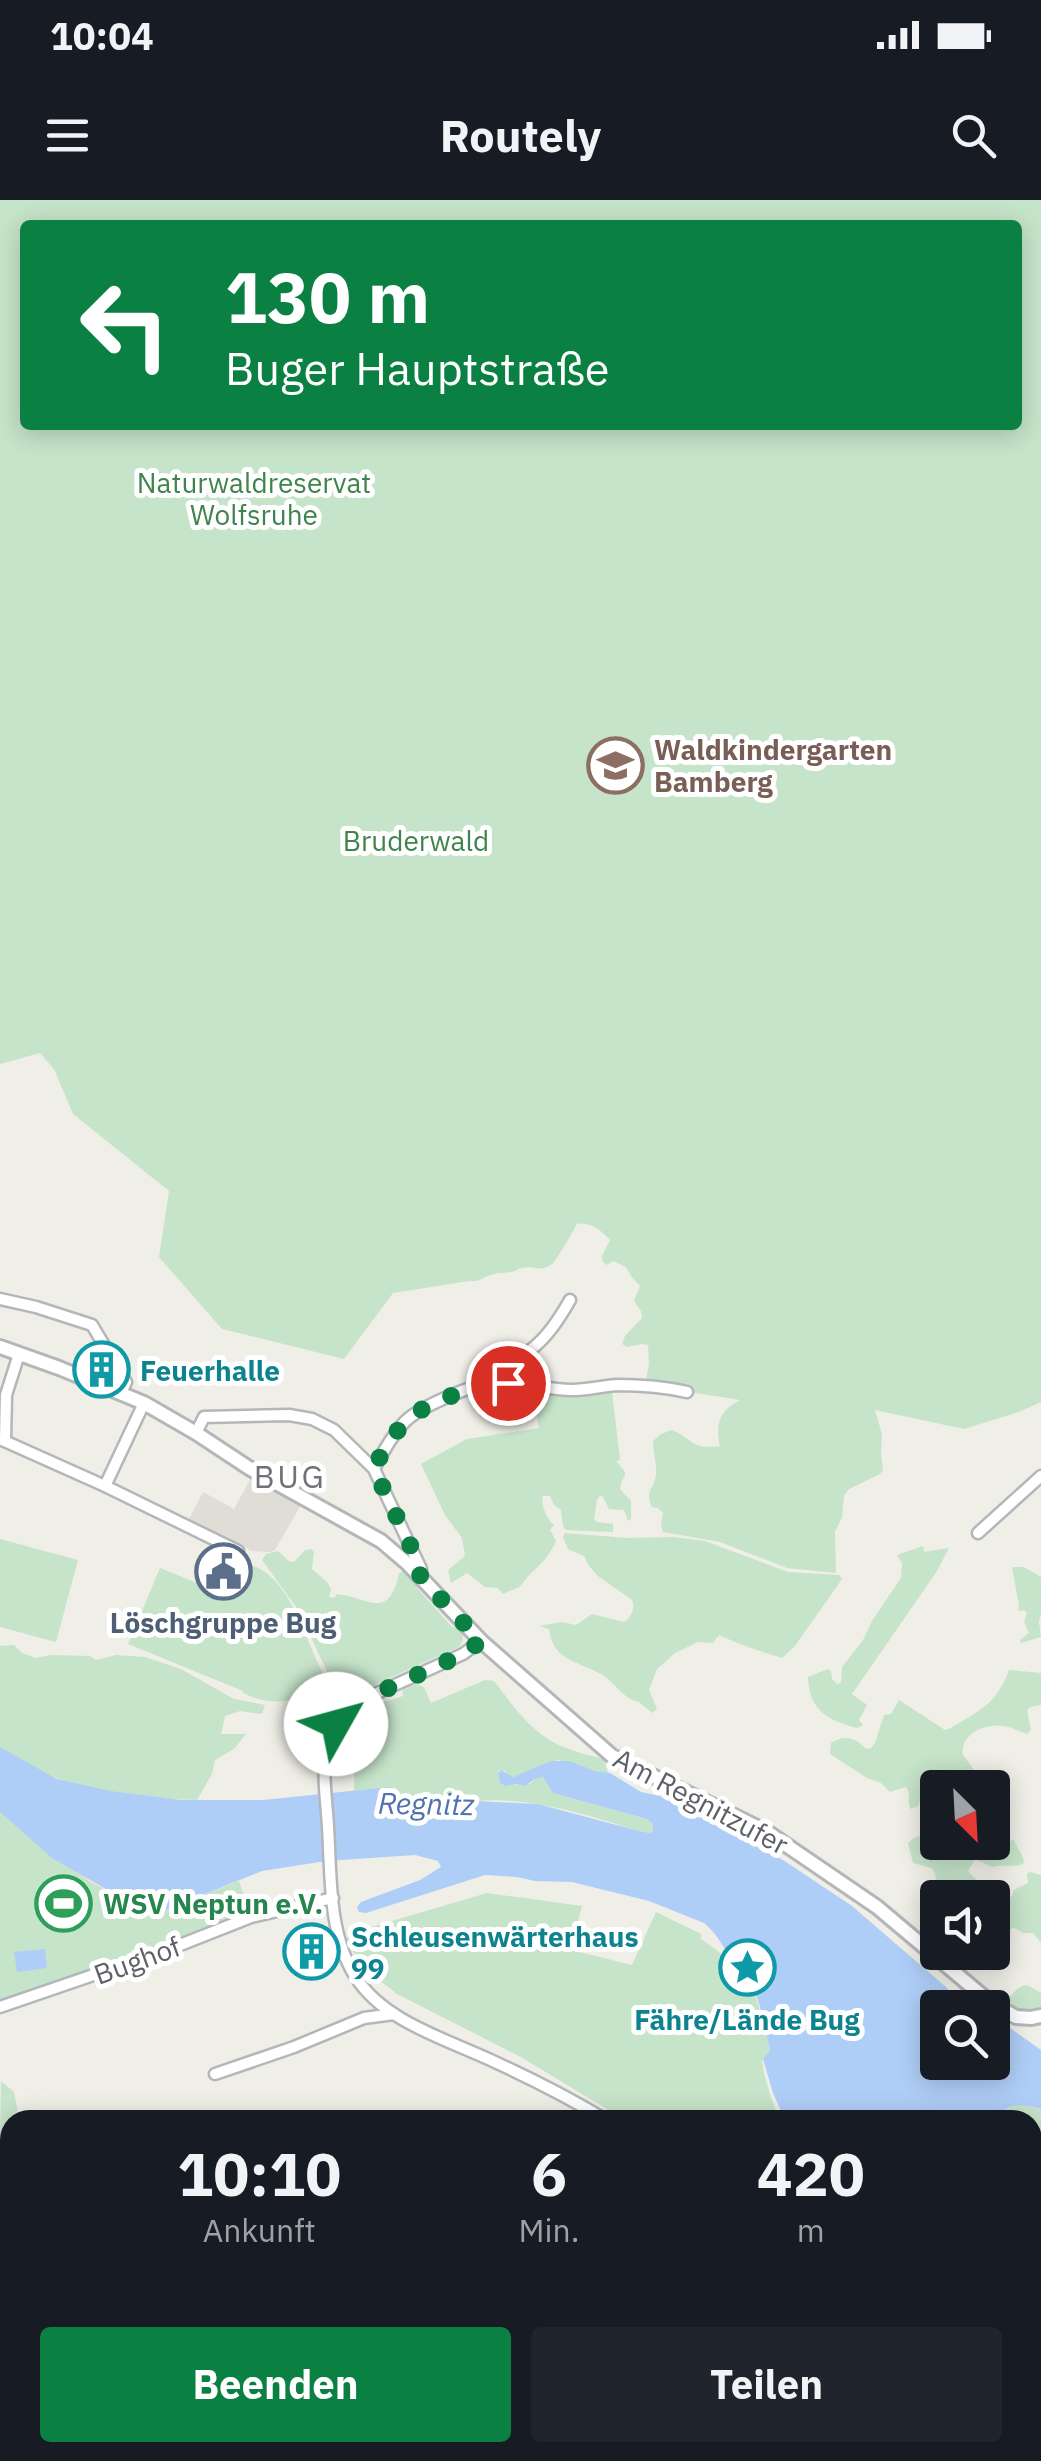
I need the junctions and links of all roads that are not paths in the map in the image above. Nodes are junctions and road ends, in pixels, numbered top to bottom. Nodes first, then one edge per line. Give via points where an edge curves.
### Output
1 (0, 1299) edge
2 (570, 1300) dead end
3 (0, 1347) edge
4 (19, 1354) junction
5 (492, 1382) junction
6 (687, 1392) dead end
7 (121, 1393) junction
8 (144, 1403) junction
9 (196, 1432) junction
10 (3, 1440) edge
11 (374, 1469) junction
12 (1041, 1476) edge
13 (105, 1486) junction
14 (978, 1533) dead end
15 (238, 1551) dead end
16 (420, 1577) junction
17 (481, 1641) junction
18 (332, 1898) junction
19 (368, 1992) junction
20 (0, 2007) edge
21 (395, 2014) junction
22 (1034, 2017) edge
23 (364, 2018) junction
24 (216, 2074) dead end
25 (587, 2110) edge

1 - 7 street via 86,1322 126,1382
2 - 5 street via 540,1342
3 - 4 street, Am Regnitzufer
4 - 7 street, Am Regnitzufer
4 - 10 street via 6,1394
5 - 6 street
5 - 11 street via 407,1419
7 - 8 street, Am Regnitzufer
8 - 9 street, Am Regnitzufer
8 - 13 street
9 - 11 street via 204,1417 312,1419 334,1430
9 - 16 street, Am Regnitzufer via 381,1541
10 - 13 street
11 - 16 street
12 - 14 street
13 - 15 street
16 - 17 street, Am Regnitzufer
17 - 18 street via 353,1704 336,1724 324,1763
17 - 22 street, Am Regnitzufer via 612,1756 766,1832 877,1907 1007,2014
18 - 19 street via 348,1963
18 - 20 street, Bughof via 251,1917
19 - 21 street
19 - 23 street
21 - 23 street
21 - 25 street
23 - 24 street

